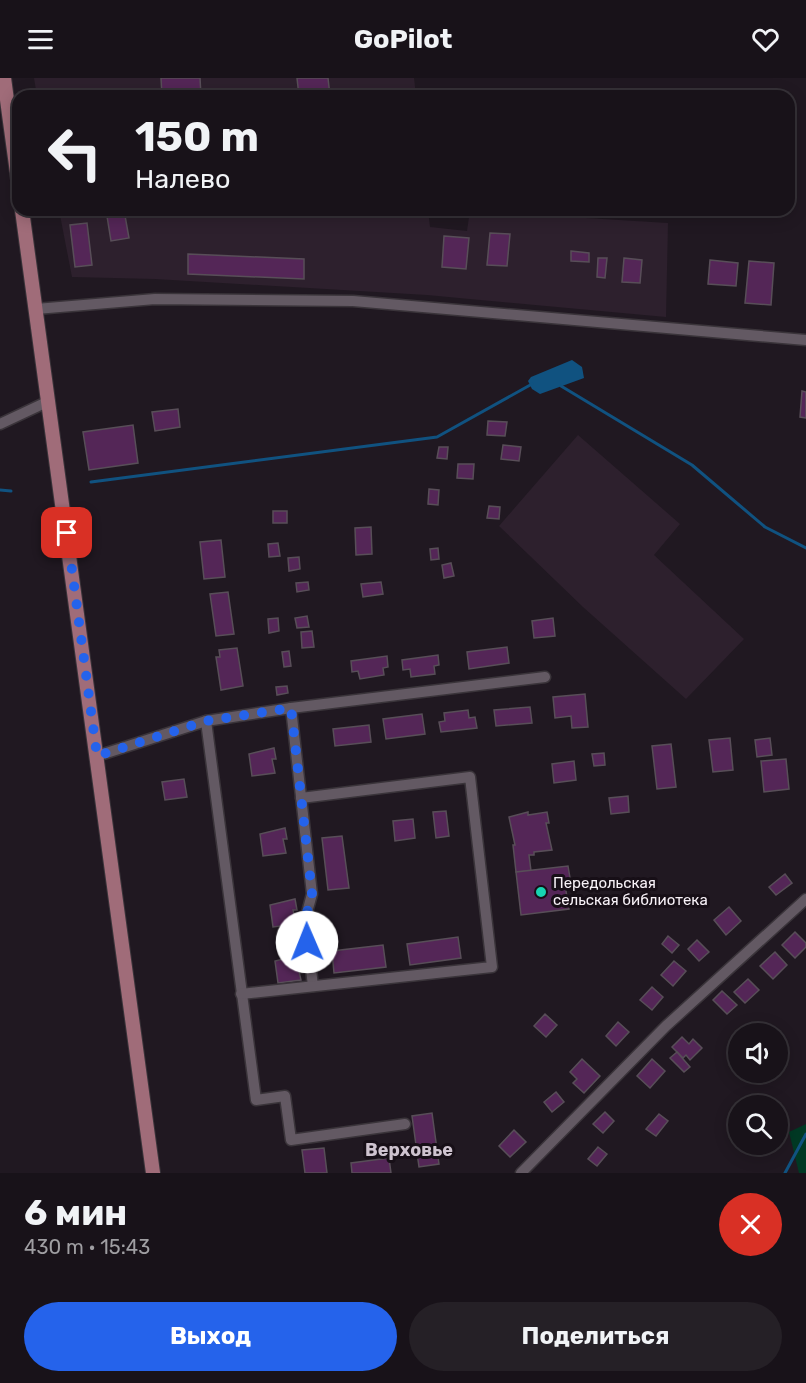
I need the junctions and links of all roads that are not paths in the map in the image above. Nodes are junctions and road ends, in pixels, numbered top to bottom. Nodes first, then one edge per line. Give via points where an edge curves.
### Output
1 (4, 78) edge
2 (12, 136) edge
3 (23, 216) edge
4 (36, 309) junction
5 (806, 340) edge
6 (49, 401) junction
7 (0, 424) edge
8 (545, 677) dead end
9 (291, 708) junction
10 (206, 721) junction
11 (97, 756) junction
12 (301, 798) junction
13 (806, 899) edge
14 (313, 986) junction
15 (241, 994) junction
16 (405, 1124) dead end
17 (153, 1173) edge
18 (521, 1173) edge

1 - 2 main road
3 - 4 main road
4 - 5 street via 155,299 353,301
4 - 6 main road
6 - 7 street
6 - 11 main road
8 - 9 street
9 - 10 street
9 - 12 street
10 - 11 street
10 - 15 street
11 - 17 main road
12 - 14 street via 312,894 305,920
12 - 14 street via 470,777 492,967
13 - 18 street via 666,1026
14 - 15 street
15 - 16 street via 256,1100 285,1096 291,1140

